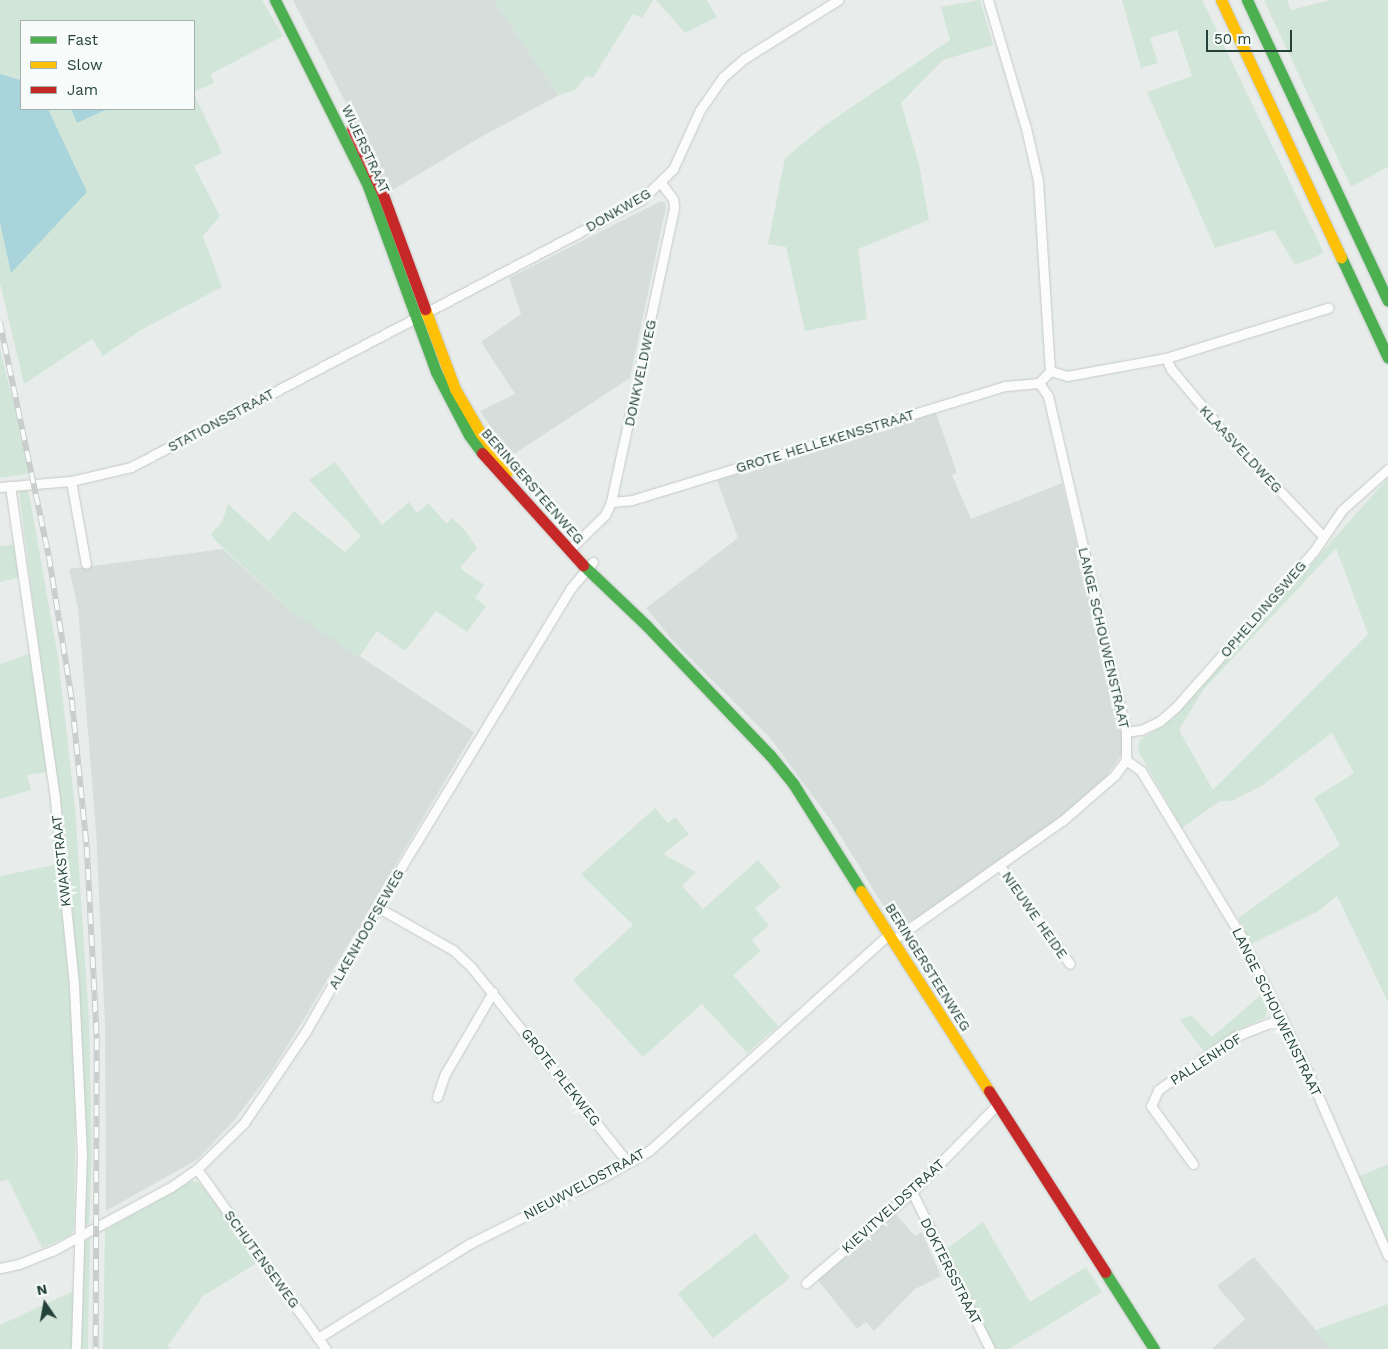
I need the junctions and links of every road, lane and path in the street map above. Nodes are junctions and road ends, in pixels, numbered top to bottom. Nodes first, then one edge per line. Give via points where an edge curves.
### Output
1 (275, 0) edge
2 (283, 0) edge
3 (838, 0) edge
4 (988, 0) edge
5 (1221, 0) edge
6 (1247, 0) edge
7 (661, 183) junction
8 (1388, 302) edge
9 (1328, 308) dead end
10 (421, 315) junction
11 (1166, 358) junction
12 (1388, 358) edge
13 (1050, 370) junction
14 (1039, 383) junction
15 (1388, 469) edge
16 (71, 481) junction
17 (10, 486) junction
18 (0, 487) edge
19 (612, 502) junction
20 (1322, 535) junction
21 (572, 547) junction
22 (86, 564) dead end
23 (590, 566) junction
24 (1126, 732) junction
25 (1126, 760) junction
26 (1000, 866) junction
27 (377, 907) junction
28 (891, 937) junction
29 (1070, 964) dead end
30 (493, 992) junction
31 (1282, 1018) junction
32 (438, 1097) dead end
33 (997, 1105) junction
34 (628, 1163) junction
35 (1193, 1164) dead end
36 (197, 1170) junction
37 (912, 1192) junction
38 (79, 1238) junction
39 (1388, 1256) edge
40 (0, 1268) edge
41 (806, 1283) dead end
42 (318, 1338) junction
43 (76, 1349) edge
44 (326, 1349) edge
45 (990, 1349) edge
46 (1154, 1349) edge

1 - 10 main road, WIJERSTRAAT via 368,186
2 - 10 main road, WIJERSTRAAT via 370,164
3 - 7 street, DONKWEG via 746,58 723,77 700,110 679,158
4 - 13 street via 1026,128 1038,181
5 - 12 main road
6 - 8 main road
7 - 10 street, DONKWEG via 641,200
7 - 19 street, DONKVELDWEG via 673,199 674,207
9 - 11 street
10 - 16 street, STATIONSSTRAAT via 131,467
10 - 21 main road, BERINGERSTEENWEG via 444,391 469,435 498,473
11 - 13 street via 1067,376
11 - 20 street, KLAASVELDWEG via 1222,430
13 - 14 street
14 - 19 street, GROTE HELLEKENSSTRAAT via 1005,386 632,500
14 - 24 street, LANGE SCHOUWENSTRAAT via 1048,396
15 - 20 street, OPHELDINGSWEG via 1342,510
16 - 17 street, STATIONSSTRAAT
16 - 22 street
17 - 18 street, STATIONSSTRAAT
17 - 38 street, KWAKSTRAAT via 55,800 74,985 82,1153
19 - 21 street, DONKVELDWEG via 605,515
20 - 24 street, OPHELDINGSWEG via 1314,551 1176,707 1160,721 1141,730
21 - 23 main road, BERINGERSTEENWEG
23 - 27 street, ALKENHOOFSEWEG via 571,588
23 - 28 main road, BERINGERSTEENWEG via 630,613 646,625 770,755 794,785
24 - 25 street, LANGE SCHOUWENSTRAAT
25 - 26 street via 1115,775 1062,820
25 - 31 street, LANGE SCHOUWENSTRAAT via 1140,771 1242,938
26 - 28 street
26 - 29 street, NIEUWE HEIDE
27 - 30 street, GROTE PLEKWEG via 453,950
27 - 36 street, ALKENHOOFSEWEG via 274,1083 244,1123
28 - 33 main road, BERINGERSTEENWEG
28 - 34 street, NIEUWVELDSTRAAT via 674,1130
30 - 32 street via 445,1074
30 - 34 street, GROTE PLEKWEG
31 - 35 street, PALLENHOF via 1234,1038 1158,1090 1151,1106
31 - 39 street, LANGE SCHOUWENSTRAAT
33 - 37 street, KIEVITVELDSTRAAT
33 - 46 main road, BERINGERSTEENWEG
34 - 42 street, NIEUWVELDSTRAAT via 469,1244
36 - 38 street, ALKENHOOFSEWEG
36 - 42 street, SCHUTENSEWEG
37 - 41 street, KIEVITVELDSTRAAT
37 - 45 street, DOKTERSSTRAAT
38 - 40 street, ALKENHOOFSEWEG via 19,1264
38 - 43 street, KWAKSTRAAT
42 - 44 street, SCHUTENSEWEG

